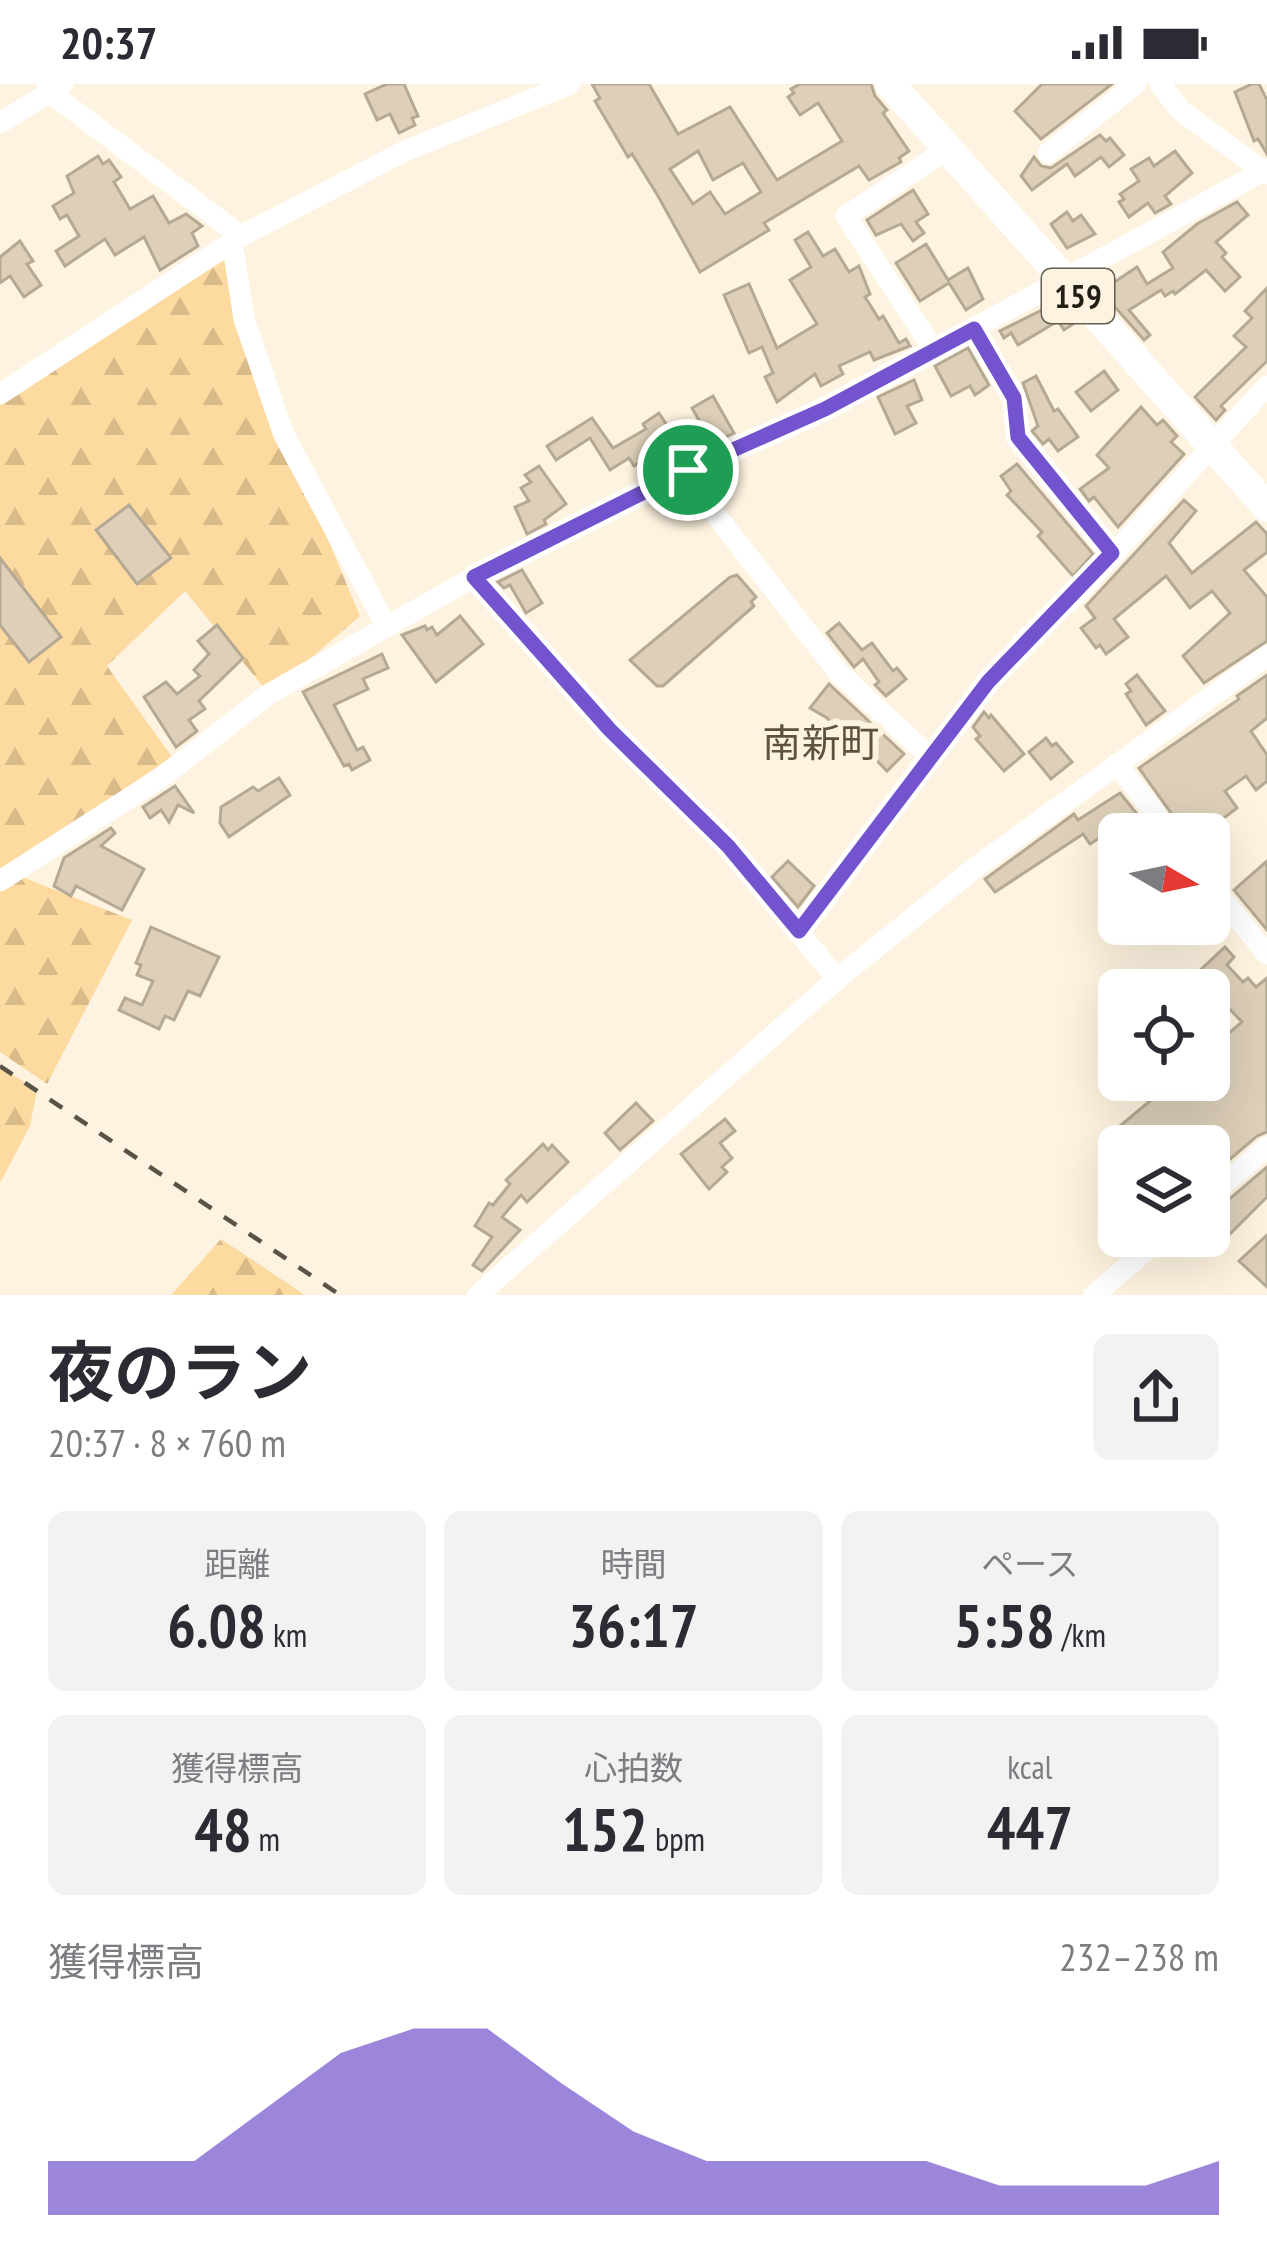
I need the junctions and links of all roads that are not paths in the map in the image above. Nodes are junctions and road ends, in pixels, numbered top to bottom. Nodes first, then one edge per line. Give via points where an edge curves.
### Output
1 (570, 84) edge
2 (890, 84) edge
3 (1136, 84) edge
4 (1160, 84) edge
5 (54, 88) edge
6 (0, 123) edge
7 (948, 149) junction
8 (1048, 153) dead end
9 (1266, 171) edge
10 (238, 245) junction
11 (1064, 281) junction
12 (974, 329) junction
13 (934, 350) junction
14 (1267, 386) edge
15 (0, 394) edge
16 (1214, 445) junction
17 (688, 470) junction
18 (1267, 507) edge
19 (1112, 553) junction
20 (474, 577) junction
21 (387, 627) junction
22 (1267, 656) edge
23 (931, 757) junction
24 (1117, 764) junction
25 (1155, 813) edge
26 (0, 881) edge
27 (1230, 909) edge
28 (799, 931) junction
29 (1267, 954) edge
30 (837, 979) junction
31 (1267, 1147) edge
32 (1230, 1179) edge
33 (1138, 1257) edge
34 (478, 1295) edge
35 (1094, 1295) edge

1 - 10 street via 405,152
2 - 7 highway, 159
3 - 8 street
4 - 9 street via 1180,110
5 - 6 street
5 - 10 street
7 - 11 highway, 159
7 - 13 street via 846,216
9 - 11 street
10 - 15 street
10 - 21 street via 244,319 284,435
11 - 12 street
11 - 16 highway, 159
12 - 13 street
12 - 19 street via 1014,398 1018,437
13 - 17 street
14 - 16 street
16 - 18 highway, 159
16 - 19 street
17 - 20 street
17 - 23 street via 838,672
19 - 23 street via 1027,638
20 - 21 street
20 - 28 street
21 - 26 street via 269,694 162,777
22 - 24 street
23 - 28 street
24 - 25 street
24 - 30 street
27 - 29 street
28 - 30 street
30 - 34 street
31 - 32 street
33 - 35 street

